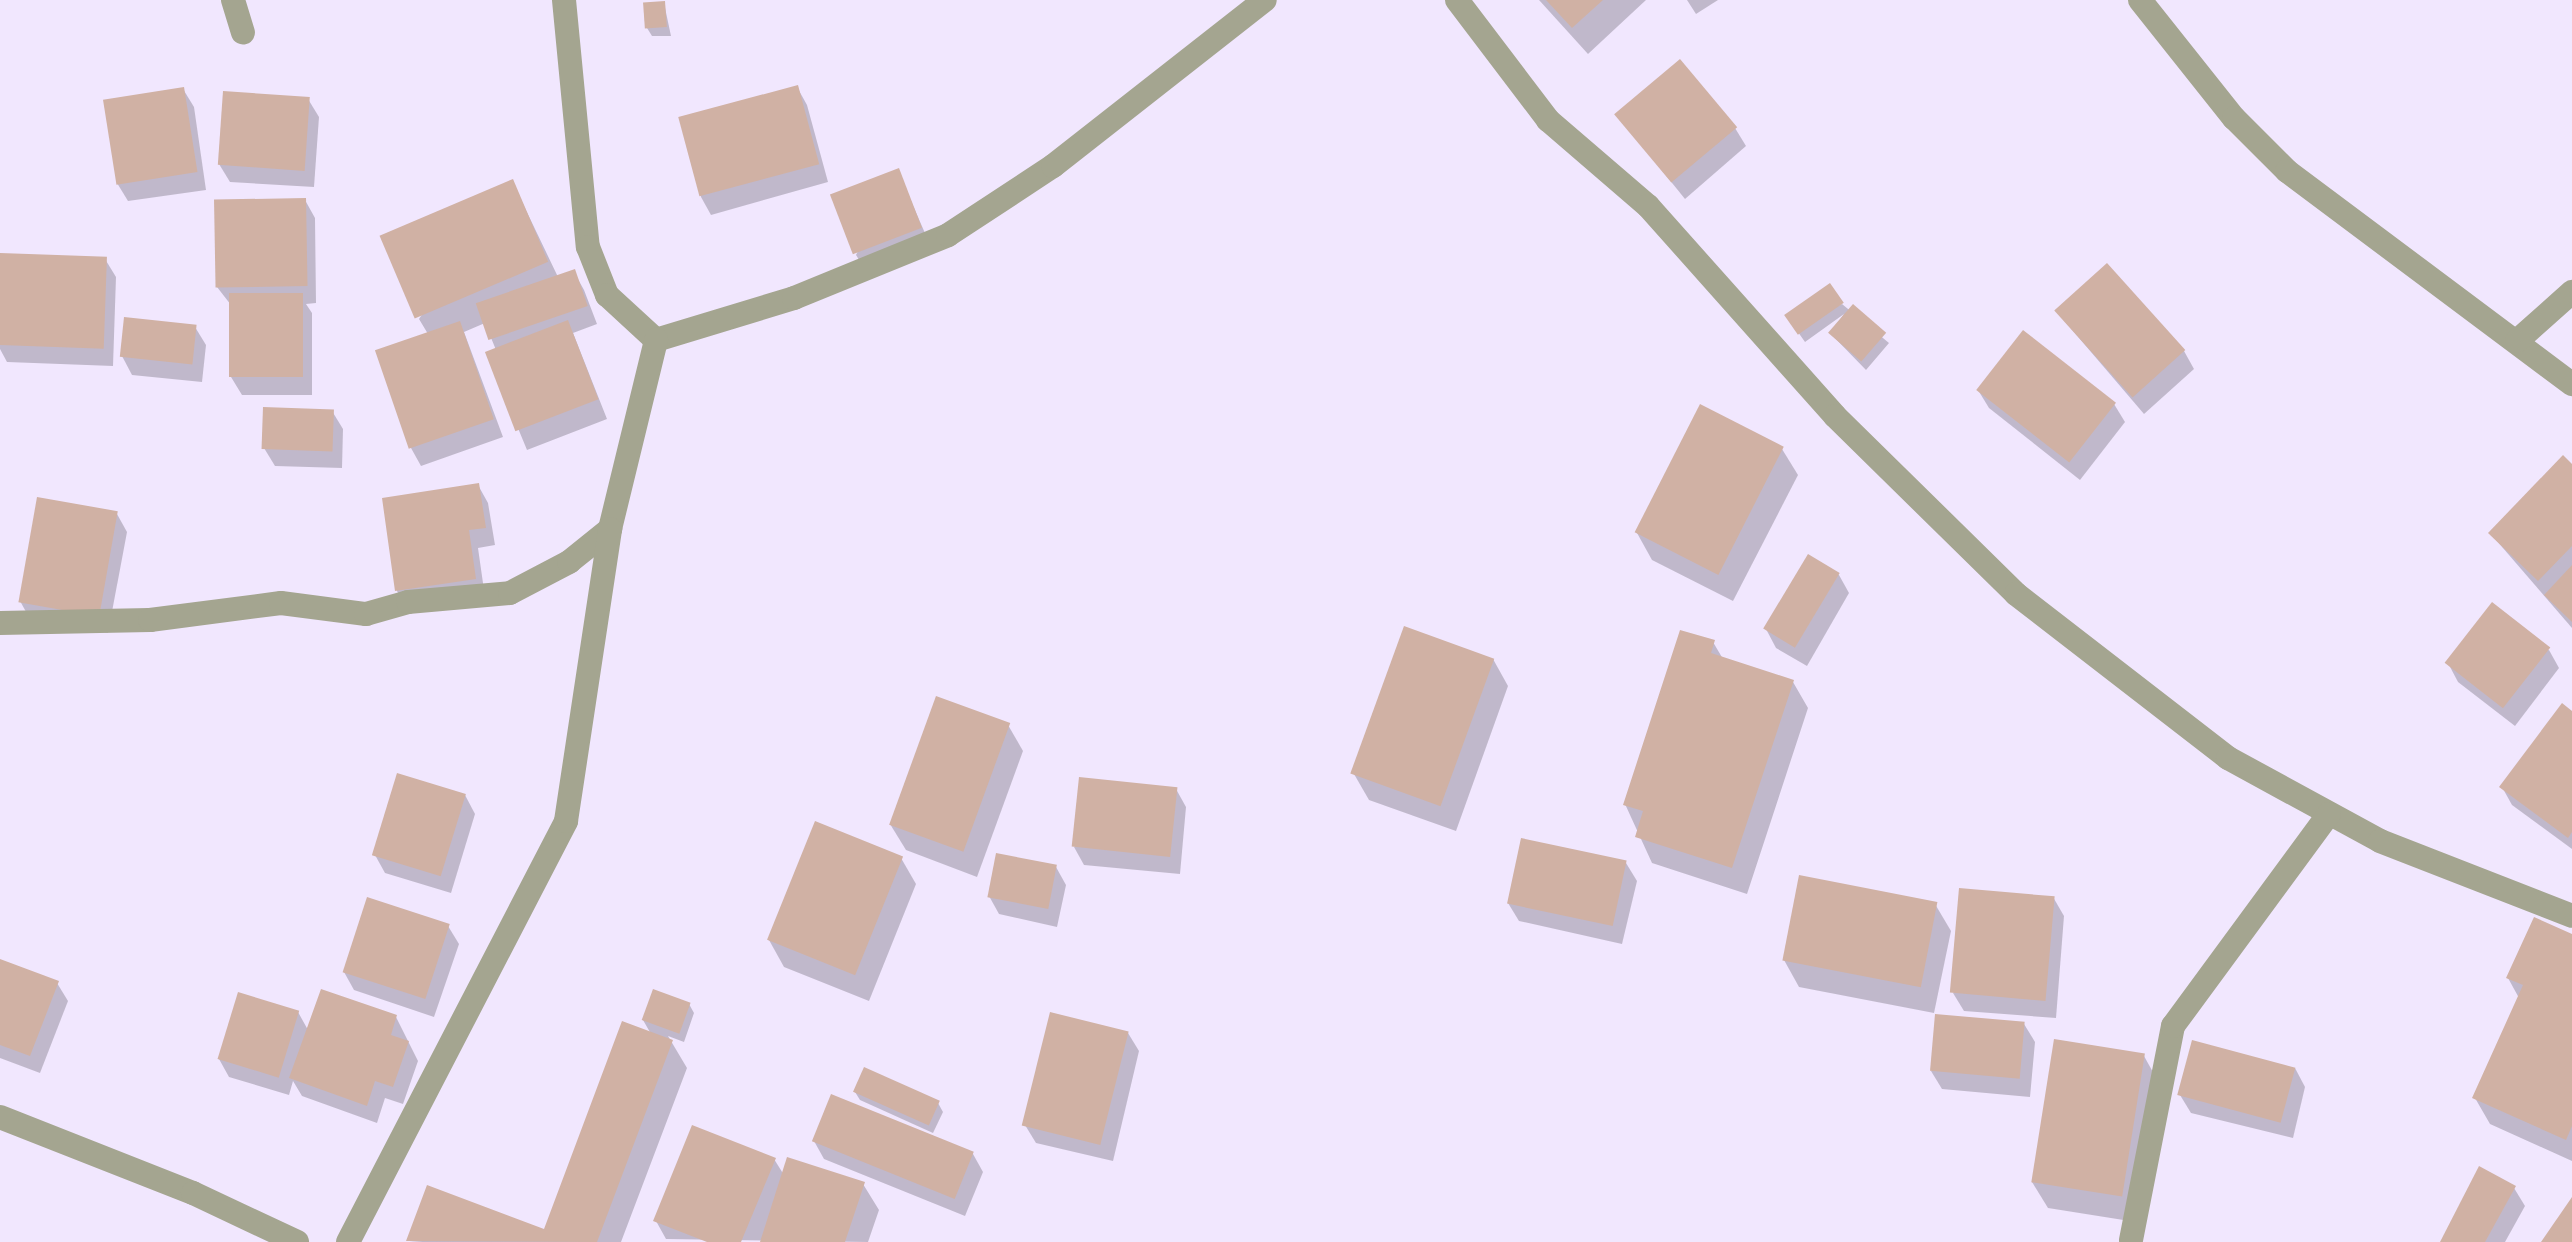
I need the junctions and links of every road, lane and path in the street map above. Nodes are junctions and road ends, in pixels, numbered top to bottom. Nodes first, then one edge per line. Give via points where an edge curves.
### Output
1 (233, 0) edge
2 (564, 0) edge
3 (1265, 0) edge
4 (1457, 0) edge
5 (2140, 0) edge
6 (243, 32) dead end
7 (2572, 292) edge
8 (656, 340) junction
9 (2517, 341) junction
10 (2572, 384) edge
11 (610, 529) junction
12 (0, 623) edge
13 (2329, 814) junction
14 (2572, 916) edge
15 (0, 1117) edge
16 (2131, 1241) edge
17 (297, 1242) edge
18 (348, 1242) edge

1 - 6 street
2 - 8 street via 588,247 607,295
3 - 8 street via 1053,166 948,235 794,298
4 - 13 street via 1548,120 1648,206 1835,416 2016,594 2228,758
5 - 9 street via 2234,118 2287,171
7 - 9 street
8 - 11 street
9 - 10 street
11 - 12 street via 569,562 510,593 408,602 366,614 281,603 150,620
11 - 18 street via 566,821
13 - 14 street via 2380,841
13 - 16 street via 2173,1026
15 - 17 street via 193,1193

